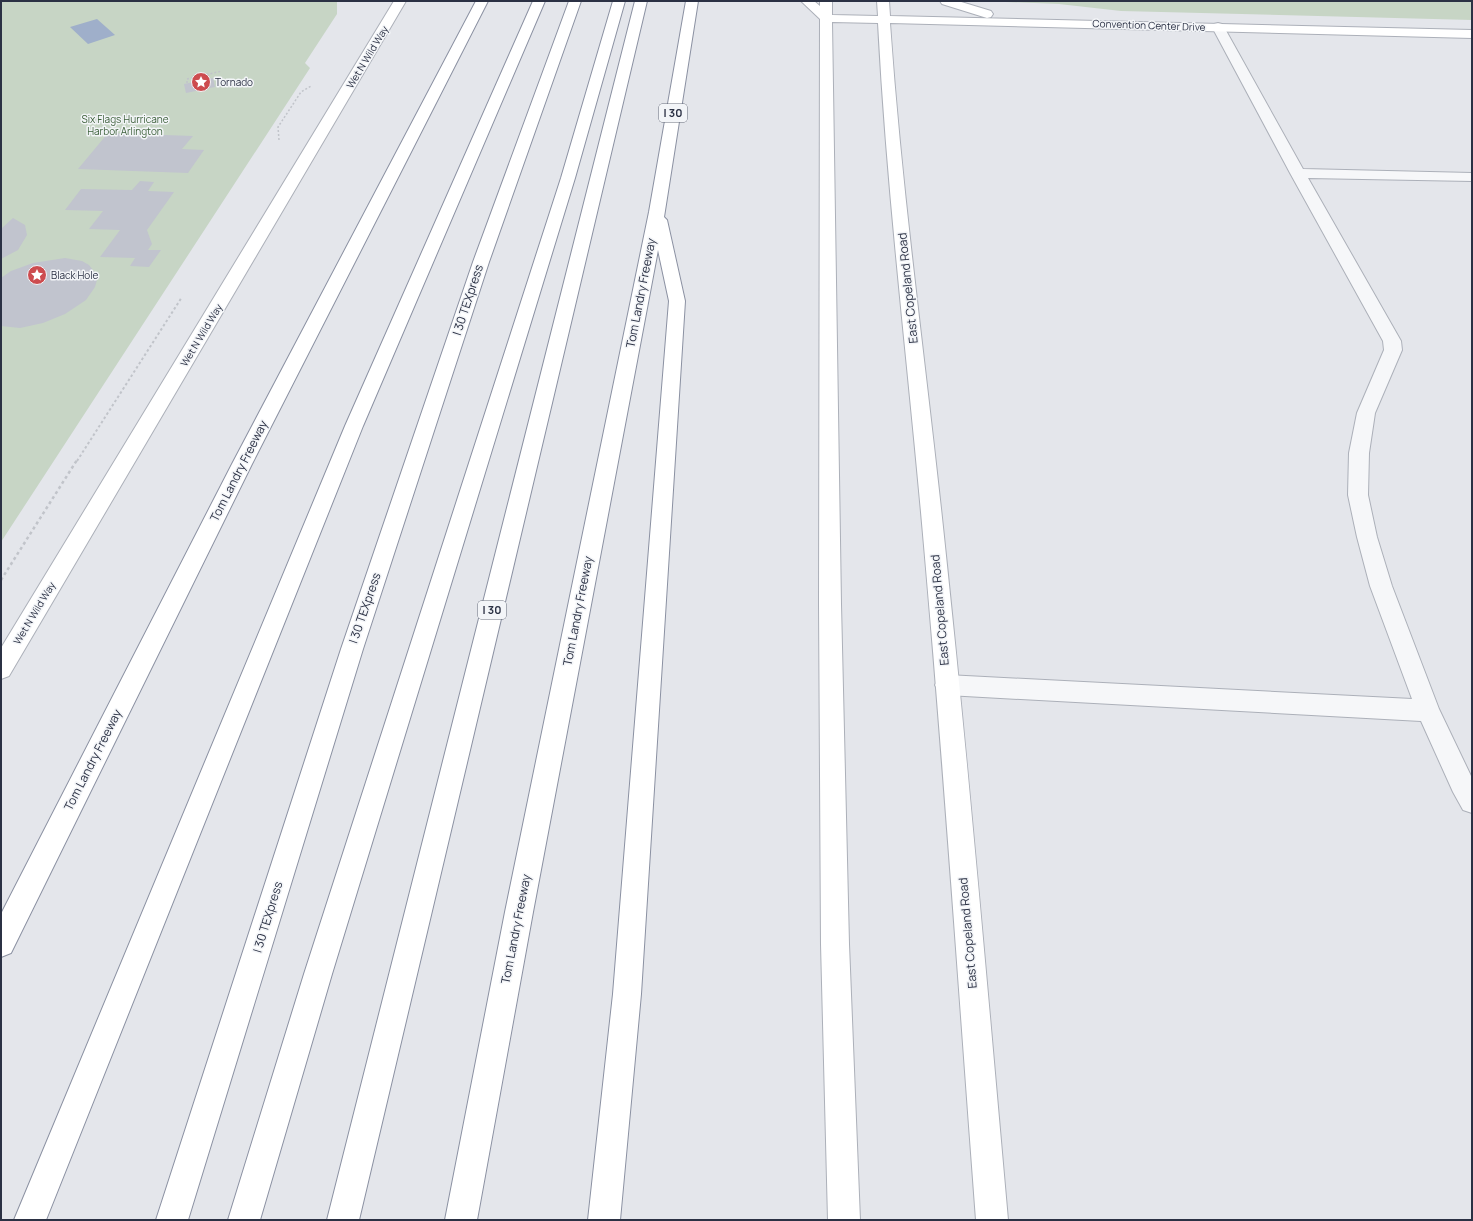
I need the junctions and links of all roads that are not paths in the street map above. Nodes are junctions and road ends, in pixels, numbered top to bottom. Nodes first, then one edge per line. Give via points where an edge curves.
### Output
1 (400, 1) edge
2 (482, 1) edge
3 (539, 1) edge
4 (575, 1) edge
5 (619, 1) edge
6 (641, 1) edge
7 (692, 1) edge
8 (807, 1) edge
9 (882, 1) edge
10 (946, 1) edge
11 (826, 10) edge
12 (883, 19) junction
13 (1012, 22) junction
14 (1218, 27) junction
15 (1472, 34) edge
16 (1297, 173) junction
17 (1472, 177) edge
18 (657, 212) junction
19 (1, 669) edge
20 (947, 685) junction
21 (1428, 711) junction
22 (1472, 801) edge
23 (1, 943) edge
24 (30, 1220) edge
25 (172, 1220) edge
26 (244, 1220) edge
27 (343, 1220) edge
28 (461, 1220) edge
29 (604, 1220) edge
30 (844, 1220) edge
31 (992, 1220) edge

1 - 19 main road, Wet N Wild Way
2 - 23 main road, Tom Landry Freeway via 242,464
3 - 24 main road via 354,426
4 - 25 main road, I 30 TEXpress via 481,262 352,649
5 - 26 main road via 568,178 318,974
6 - 27 main road, I 30
7 - 18 main road, Tom Landry Freeway / I 30
8 - 11 main road
9 - 12 main road, East Copeland Road
10 - 13 main road
11 - 12 main road, Convention Center Drive
11 - 30 main road via 830,612 835,936
12 - 13 main road, Convention Center Drive
12 - 20 main road, East Copeland Road via 894,158
13 - 14 main road, Convention Center Drive
14 - 15 main road, Convention Center Drive
14 - 16 lane
16 - 17 lane
16 - 21 lane via 1392,341 1393,350 1366,413 1359,453 1358,495 1381,586
18 - 28 main road, Tom Landry Freeway / I 30
18 - 29 main road via 677,301 627,994
20 - 21 lane
20 - 31 main road, East Copeland Road
21 - 22 lane

